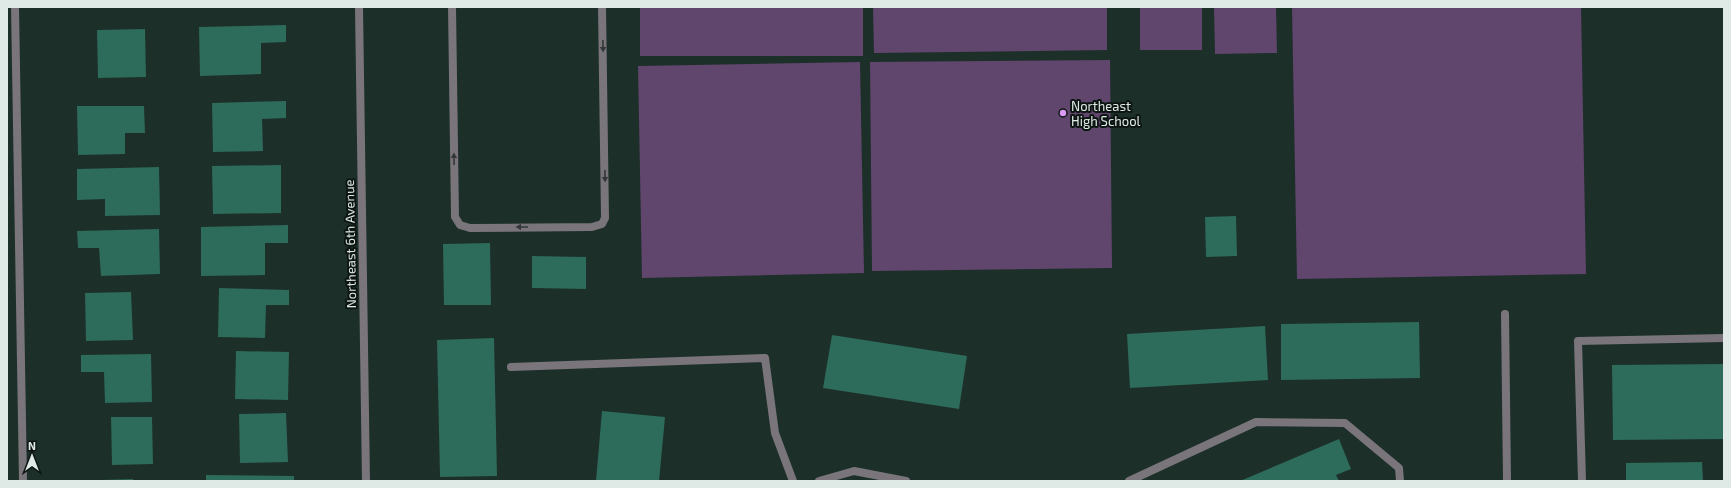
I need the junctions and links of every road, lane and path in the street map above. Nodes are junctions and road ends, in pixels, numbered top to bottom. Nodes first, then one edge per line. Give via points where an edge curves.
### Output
1 (15, 7) edge
2 (359, 7) edge
3 (452, 7) edge
4 (602, 7) edge
5 (1505, 314) dead end
6 (1724, 338) edge
7 (511, 367) dead end
8 (23, 481) edge
9 (366, 481) edge
10 (793, 481) edge
11 (819, 481) edge
12 (906, 481) edge
13 (1129, 481) edge
14 (1400, 481) edge
15 (1507, 481) edge
16 (1582, 481) edge

1 - 8 street
2 - 9 street, Northeast 6th Avenue
4 -> 3 street via 606,218 602,224 592,227 470,228 460,225 455,217
5 - 15 street
6 - 16 street via 1578,341
7 - 10 street via 765,358 775,433
11 - 12 street via 854,471
13 - 14 street via 1256,422 1345,423 1399,468

